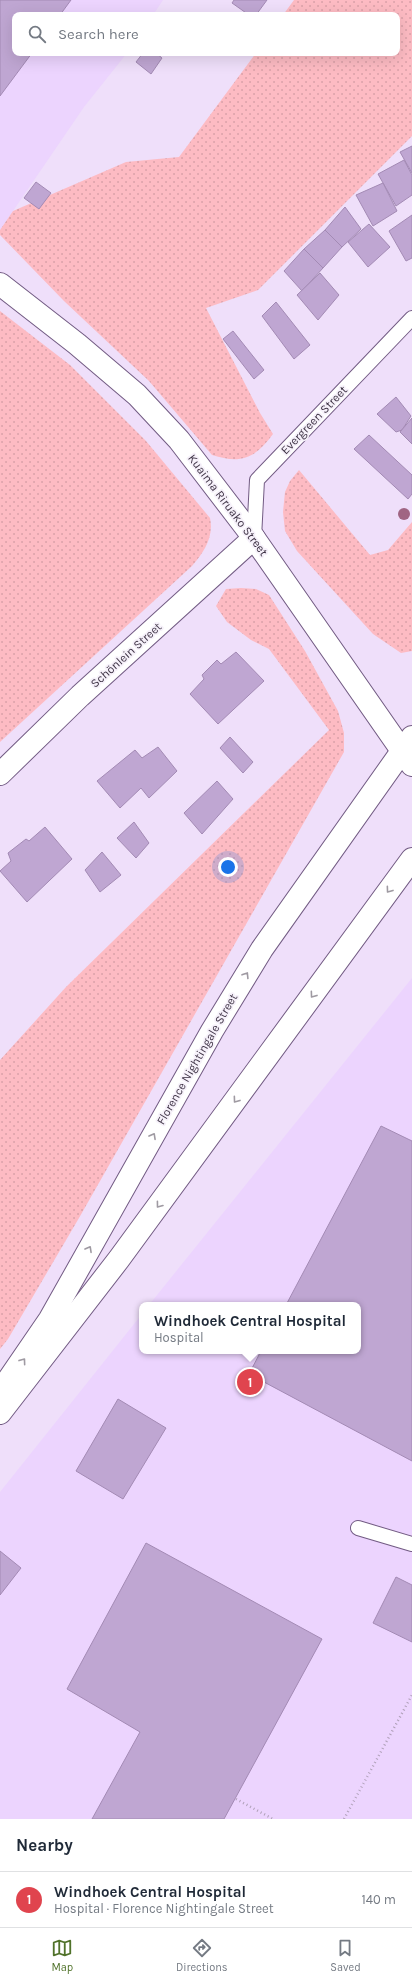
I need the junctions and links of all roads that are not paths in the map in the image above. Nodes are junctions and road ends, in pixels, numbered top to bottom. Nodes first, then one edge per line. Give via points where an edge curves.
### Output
1 (0, 284) edge
2 (412, 318) edge
3 (254, 538) junction
4 (408, 751) edge
5 (0, 774) edge
6 (412, 859) edge
7 (0, 1392) edge
8 (0, 1413) edge
9 (358, 1528) dead end
10 (412, 1544) edge

1 - 3 main road, Kuaima Riruako Street via 137,395 179,440
2 - 3 lane, Evergreen Street via 257,480
3 - 4 main road, Kuaima Riruako Street
3 - 5 main road, Schönlein Street via 80,696
7 -> 4 main road, Florence Nightingale Street via 50,1319 212,1031 262,949
6 -> 8 main road via 137,1234
9 - 10 lane

